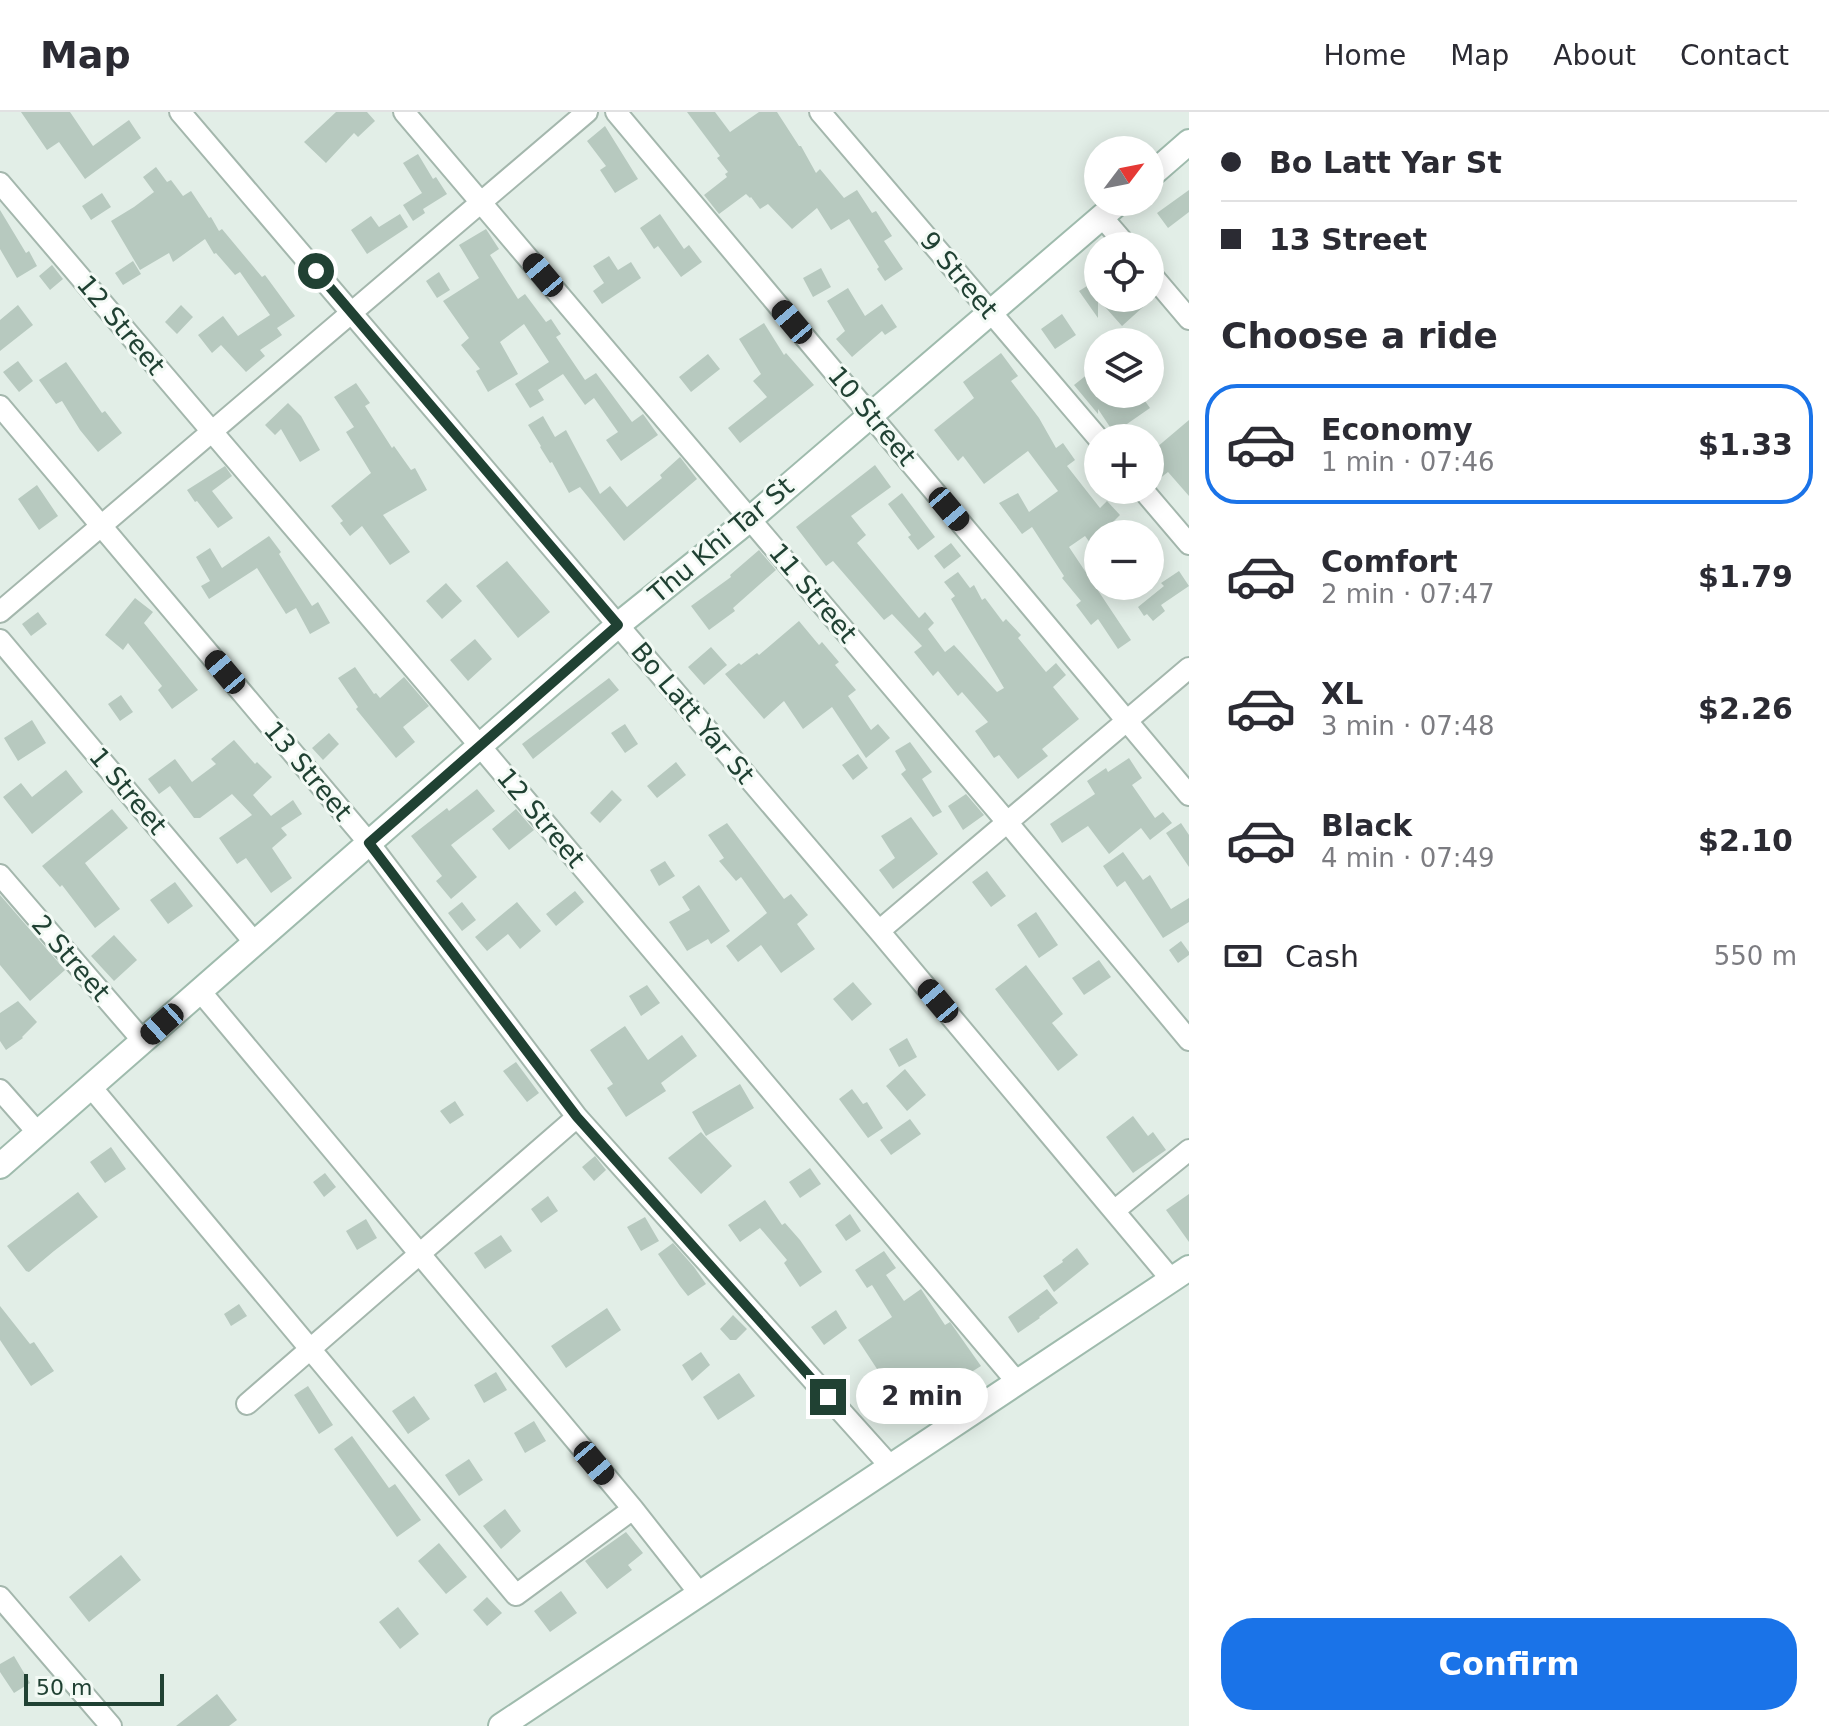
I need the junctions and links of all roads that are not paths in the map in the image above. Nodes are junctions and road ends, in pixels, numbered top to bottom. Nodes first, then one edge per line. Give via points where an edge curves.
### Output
1 (180, 112) edge
2 (404, 112) edge
3 (587, 112) edge
4 (616, 112) edge
5 (820, 112) edge
6 (1189, 142) edge
7 (1164, 164) edge
8 (0, 183) edge
9 (481, 202) junction
10 (1104, 216) edge
11 (1164, 290) edge
12 (991, 312) junction
13 (351, 313) junction
14 (1189, 319) edge
15 (0, 406) edge
16 (870, 415) junction
17 (1086, 424) edge
18 (212, 432) junction
19 (1155, 504) edge
20 (750, 519) junction
21 (101, 526) junction
22 (1189, 544) edge
23 (0, 612) edge
24 (618, 625) junction
25 (0, 640) edge
26 (1189, 668) edge
27 (1127, 720) junction
28 (480, 746) junction
29 (1189, 795) edge
30 (1007, 822) junction
31 (369, 843) junction
32 (0, 875) edge
33 (879, 931) junction
34 (255, 943) junction
35 (200, 991) junction
36 (1189, 1040) edge
37 (143, 1041) junction
38 (91, 1087) junction
39 (0, 1090) edge
40 (577, 1117) junction
41 (38, 1133) junction
42 (1189, 1150) edge
43 (0, 1166) edge
44 (1114, 1211) junction
45 (421, 1254) junction
46 (1180, 1274) edge
47 (311, 1349) junction
48 (1017, 1382) junction
49 (247, 1404) dead end
50 (891, 1467) junction
51 (633, 1509) junction
52 (700, 1594) junction
53 (0, 1597) edge
54 (111, 1726) edge
55 (501, 1726) edge

1 - 13 street, Bo Latt Yar St
2 - 9 street, 11 Street
3 - 9 street
4 - 16 street, 10 Street
5 - 12 street, 9 Street
6 - 7 street
8 - 18 street, 12 Street
9 - 13 street
9 - 20 street, 11 Street
10 - 12 street, Thu Khi Tar St
11 - 14 street
12 - 16 street, Thu Khi Tar St
12 - 17 street, 9 Street
13 - 18 street
13 - 24 street, Bo Latt Yar St
15 - 21 street, 13 Street
16 - 20 street, Thu Khi Tar St
16 - 27 street, 10 Street
18 - 21 street
18 - 28 street, 12 Street
19 - 22 street
20 - 24 street, Thu Khi Tar St
20 - 30 street, 11 Street
21 - 23 street
21 - 31 street, 13 Street
24 - 28 street, Thu Khi Tar St
24 - 33 street, Bo Latt Yar St
25 - 34 street, 1 Street
26 - 27 street
27 - 29 street, 10 Street
27 - 30 street
28 - 31 street, Thu Khi Tar St
28 - 48 street, 12 Street
30 - 33 street
30 - 36 street, 11 Street
31 - 34 street, Thu Khi Tar St
31 - 40 street, 13 Street
32 - 37 street, 2 Street
33 - 44 street, Bo Latt Yar St
34 - 35 street, Thu Khi Tar St
35 - 37 street, Thu Khi Tar St
35 - 45 street
37 - 38 street, Thu Khi Tar St
38 - 41 street, Thu Khi Tar St
38 - 47 street
39 - 41 street
40 - 45 street
40 - 50 street, 13 Street
41 - 43 street, Thu Khi Tar St
42 - 44 street
44 - 46 street, Bo Latt Yar St
45 - 47 street
45 - 51 street
46 - 48 street
47 - 49 street
47 - 51 street via 516,1595
48 - 50 street
50 - 52 street
51 - 52 street
52 - 55 street
53 - 54 street

